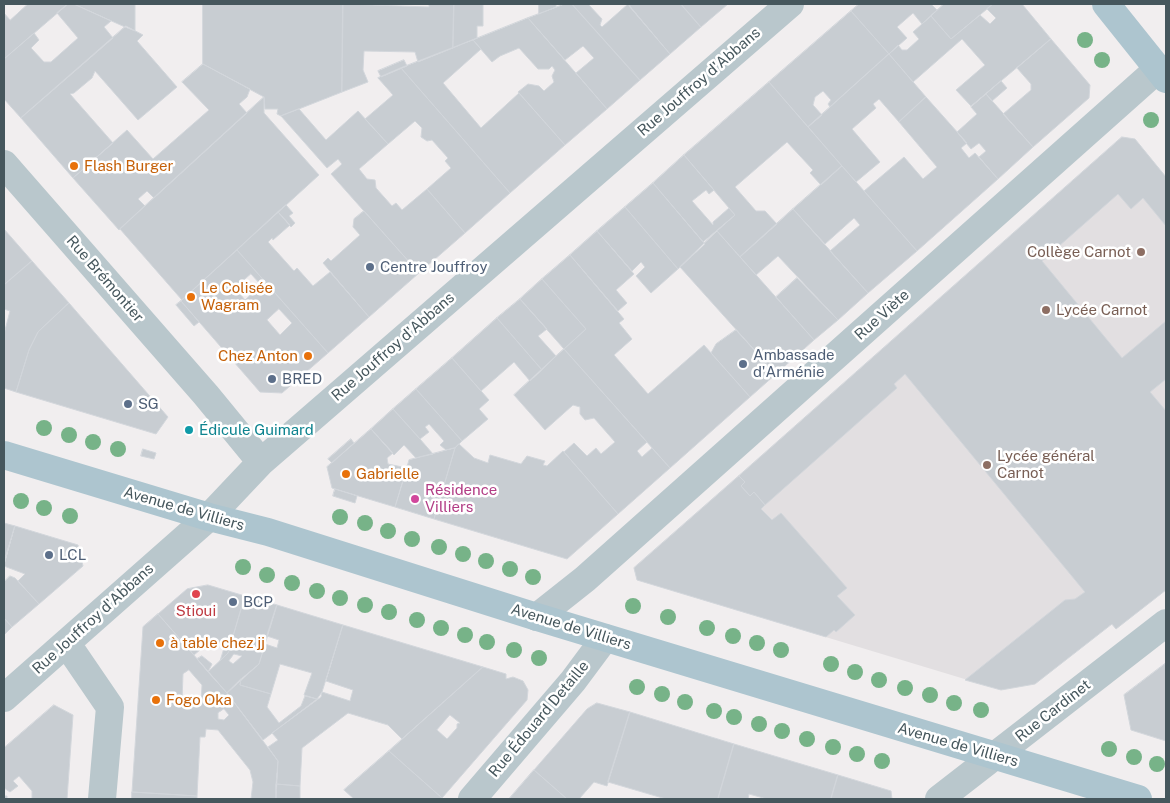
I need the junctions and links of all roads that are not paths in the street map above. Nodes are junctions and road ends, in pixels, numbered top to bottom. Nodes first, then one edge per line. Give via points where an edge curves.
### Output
1 (790, 4) edge
2 (1106, 4) edge
3 (1162, 74) edge
4 (4, 164) edge
5 (4, 455) edge
6 (261, 462) junction
7 (209, 517) junction
8 (537, 617) junction
9 (1166, 623) edge
10 (605, 638) junction
11 (67, 644) junction
12 (4, 698) edge
13 (996, 755) junction
14 (102, 799) edge
15 (472, 799) edge
16 (939, 799) edge
17 (1138, 799) edge

1 - 6 street, Rue Jouffroy d'Abbans
2 - 3 main road
3 - 8 street, Rue Viète via 585,579
4 - 6 street, Rue Brémontier
5 - 7 main road, Avenue de Villiers
6 - 7 street, Rue Jouffroy d'Abbans
7 - 8 main road, Avenue de Villiers via 268,532
7 - 11 street, Rue Jouffroy d'Abbans
8 - 10 main road, Avenue de Villiers
9 - 13 street, Rue Cardinet
10 - 13 main road, Avenue de Villiers
10 - 15 street, Rue Édouard Detaille via 573,681
11 - 12 street, Rue Jouffroy d'Abbans
11 - 14 street via 110,707
13 - 16 street, Rue Cardinet
13 - 17 main road, Avenue de Villiers

